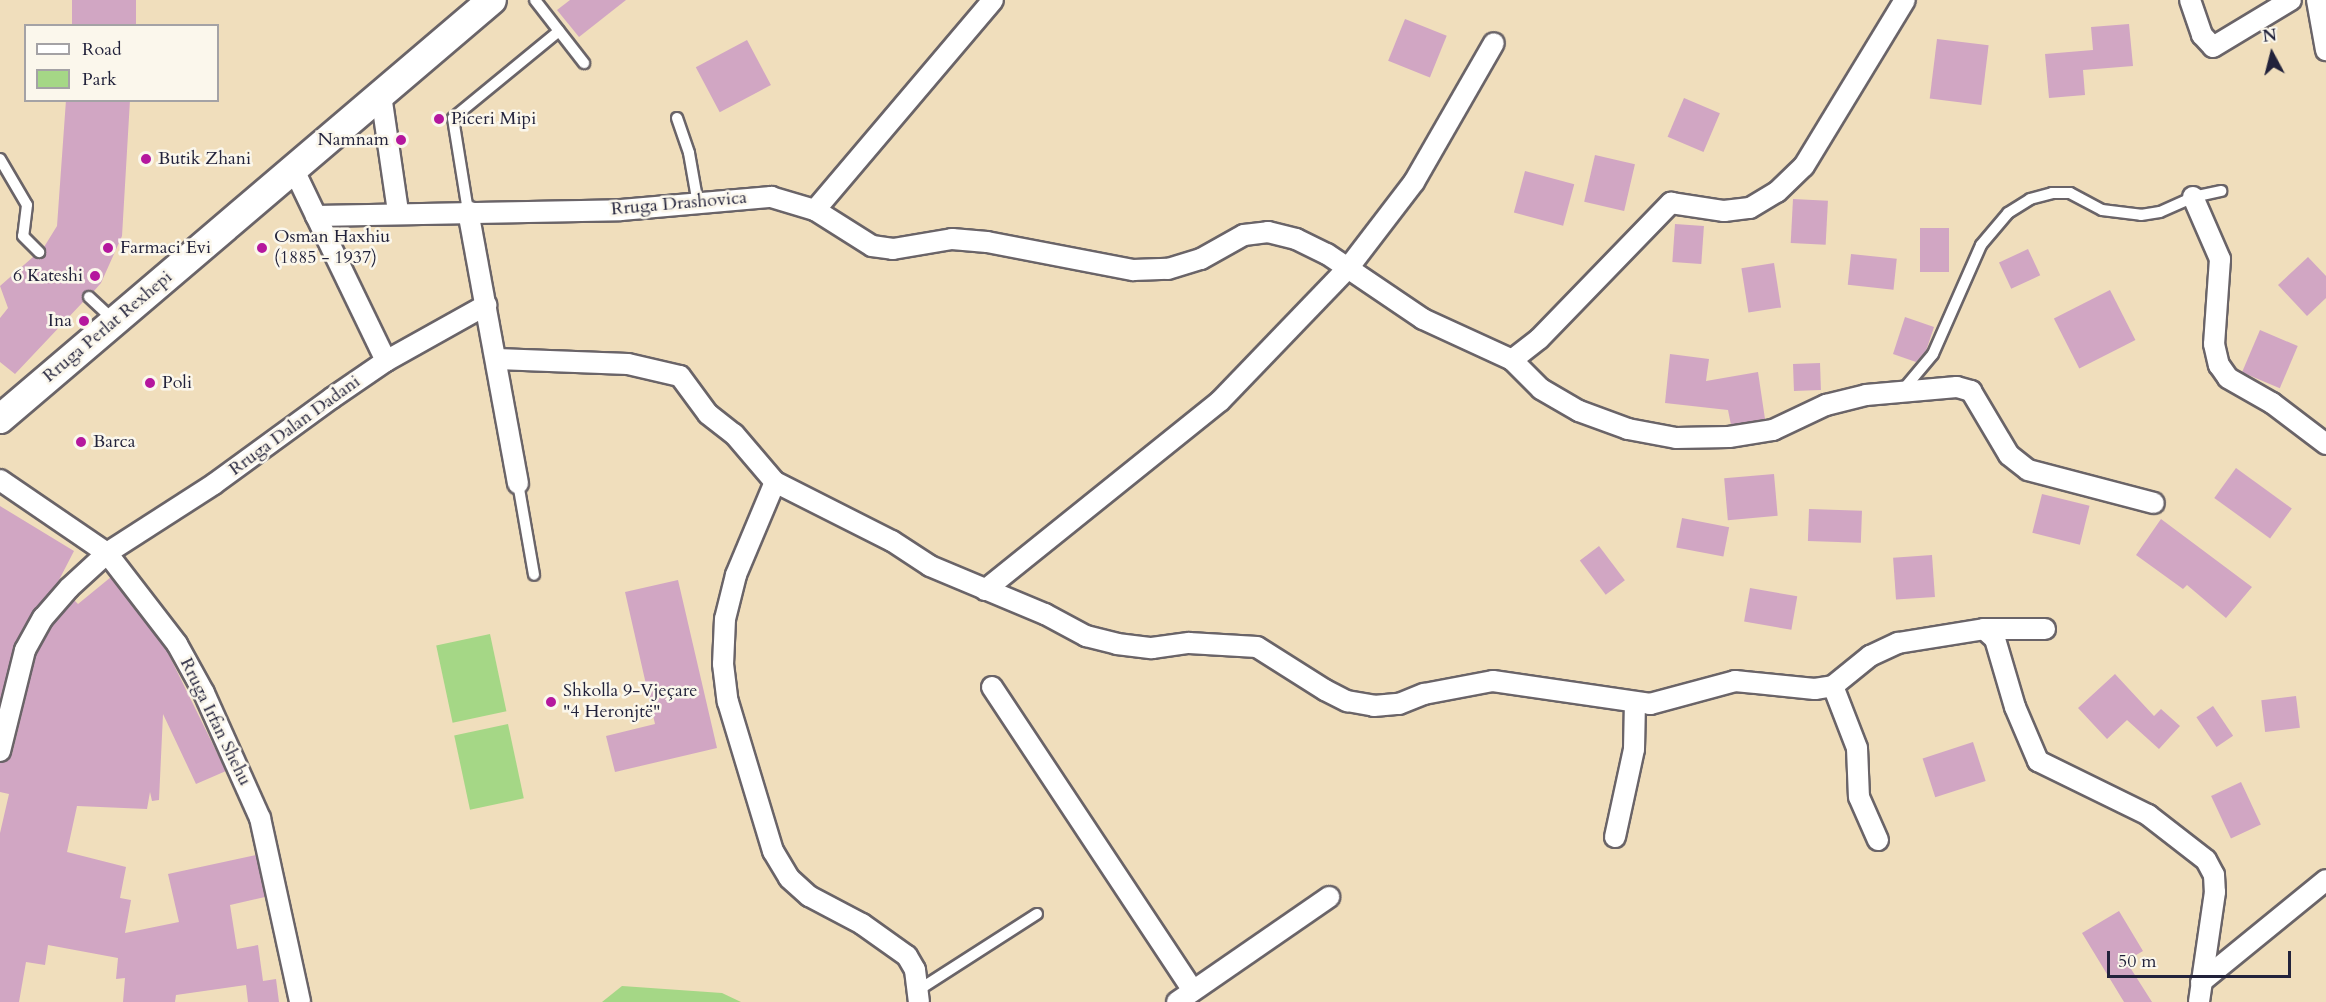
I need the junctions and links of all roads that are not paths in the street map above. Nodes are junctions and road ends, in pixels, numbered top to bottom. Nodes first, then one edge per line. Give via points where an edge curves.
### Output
1 (492, 0) edge
2 (535, 0) edge
3 (993, 0) edge
4 (1905, 0) edge
5 (2190, 0) edge
6 (2291, 0) edge
7 (2317, 0) edge
8 (559, 31) junction
9 (1494, 42) dead end
10 (2326, 50) edge
11 (584, 63) dead end
12 (381, 95) junction
13 (677, 118) dead end
14 (0, 159) edge
15 (294, 170) junction
16 (2221, 191) dead end
17 (2193, 197) junction
18 (698, 204) junction
19 (815, 210) junction
20 (468, 211) junction
21 (398, 212) junction
22 (316, 216) junction
23 (39, 252) dead end
24 (1349, 267) junction
25 (88, 297) dead end
26 (486, 305) junction
27 (116, 321) junction
28 (497, 359) junction
29 (1512, 360) junction
30 (386, 361) junction
31 (1900, 393) junction
32 (0, 419) edge
33 (2320, 437) edge
34 (0, 480) edge
35 (775, 482) junction
36 (518, 483) joint
37 (2154, 503) dead end
38 (107, 553) junction
39 (534, 575) dead end
40 (986, 590) junction
41 (1984, 629) junction
42 (2045, 629) dead end
43 (1833, 686) junction
44 (992, 687) dead end
45 (1635, 703) junction
46 (0, 751) edge
47 (1615, 837) dead end
48 (1878, 840) dead end
49 (2326, 880) edge
50 (1329, 897) dead end
51 (1038, 914) dead end
52 (2200, 982) junction
53 (920, 995) edge
54 (1185, 996) edge
55 (300, 1002) edge
56 (2199, 1002) edge

1 - 12 main road, Rruga Perlat Rexhepi
2 - 8 lane
3 - 19 street
4 - 29 street via 1804,166 1777,192 1750,208 1724,211 1671,203 1554,325
5 - 6 street via 2202,35 2213,47
7 - 10 street
8 - 11 lane
8 - 20 lane via 453,118
9 - 24 street via 1414,182
12 - 15 main road, Rruga Perlat Rexhepi
12 - 21 street
13 - 18 lane via 689,153
14 - 23 lane via 27,205 23,236
15 - 22 street
15 - 27 main road, Rruga Perlat Rexhepi
16 - 17 lane
17 - 31 lane via 2160,212 2123,214 2102,210 2070,193 2052,193 2030,199 2008,213 1981,245 1933,354
17 - 33 street via 2220,259 2214,344 2219,365 2228,378
18 - 19 street, Rruga Drashovica via 771,197
18 - 20 street, Rruga Drashovica via 621,210
19 - 24 street, Rruga Drashovica via 872,246 893,249 952,239 1133,270 1168,269 1201,259 1244,235 1268,232 1296,238
20 - 21 street, Rruga Drashovica
20 - 26 street
21 - 22 street, Rruga Drashovica
22 - 30 street
24 - 29 street, Rruga Drashovica via 1423,318
24 - 40 street via 1220,401
25 - 27 lane
26 - 28 street
26 - 30 street, Rruga Dalan Dadani
27 - 32 main road, Rruga Perlat Rexhepi
28 - 35 street via 628,364 680,376 708,414 752,453
28 - 36 street
29 - 31 street, Rruga Drashovica via 1541,389 1579,411 1628,429 1676,438 1729,437 1773,430 1826,405 1866,395
30 - 38 street, Rruga Dalan Dadani via 214,484
31 - 37 street, Rruga Drashovica via 1931,388 1971,391 2009,455 2028,470
34 - 38 street, Rruga Irfan Shehu
35 - 40 street via 892,541 930,566
35 - 53 street via 736,575 725,619 723,664 728,702 773,851 789,878 809,896 890,942 907,956
36 - 39 lane
38 - 46 street, Rruga Dalan Dadani via 43,618 25,650
38 - 55 street, Rruga Irfan Shehu via 177,644 204,693 260,818
40 - 45 street via 1086,636 1117,644 1152,648 1189,643 1257,647 1332,694 1374,705 1399,705 1424,694 1493,681
41 - 42 street
41 - 43 street via 1898,643 1870,656
41 - 52 street via 1995,639 2015,707 2038,761 2148,815 2206,860 2214,875 2215,892
43 - 45 street via 1815,689 1734,681 1677,698
43 - 48 street via 1857,748 1859,797
44 - 54 street
45 - 47 street via 1634,749
49 - 52 street
50 - 54 street
51 - 53 lane
52 - 56 street

